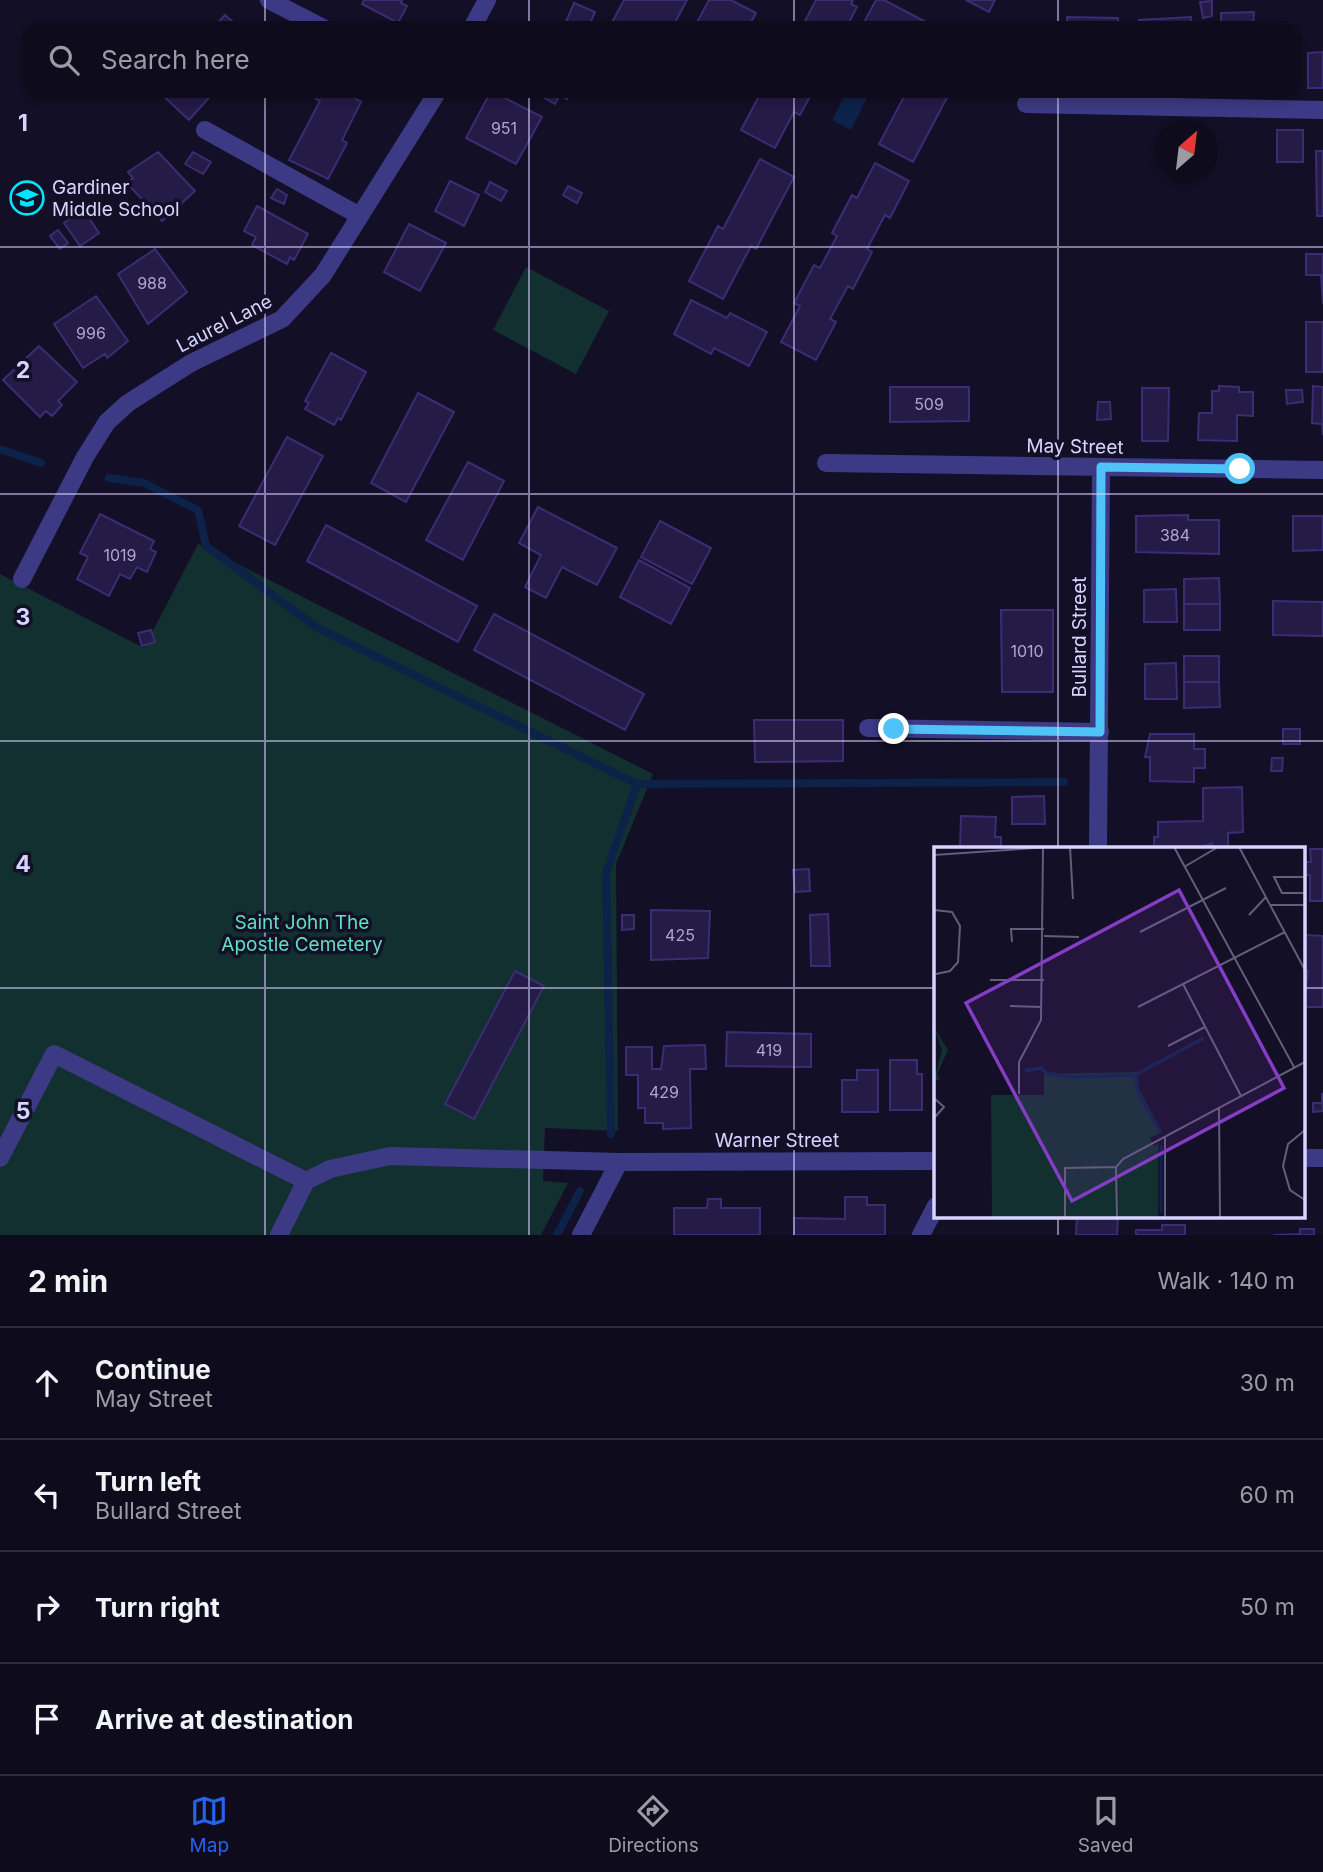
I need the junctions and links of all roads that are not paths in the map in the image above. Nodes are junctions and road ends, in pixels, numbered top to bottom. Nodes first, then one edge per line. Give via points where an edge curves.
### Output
1 (269, 0) edge
2 (487, 0) edge
3 (310, 21) edge
4 (476, 21) edge
5 (434, 98) edge
6 (1026, 104) dead end
7 (1323, 110) edge
8 (205, 130) dead end
9 (360, 216) junction
10 (825, 463) dead end
11 (1101, 467) junction
12 (1323, 470) edge
13 (22, 579) dead end
14 (868, 728) dead end
15 (1100, 732) junction
16 (1098, 847) edge
17 (0, 1158) edge
18 (934, 1161) edge
19 (619, 1162) junction
20 (306, 1181) junction
21 (934, 1210) edge
22 (279, 1235) edge
23 (581, 1235) edge
24 (921, 1235) edge

1 - 3 street
2 - 4 street
5 - 9 street, Laurel Lane
6 - 7 street
8 - 9 street
9 - 13 street, Laurel Lane via 323,275 282,320 191,363 128,402 107,422
10 - 11 street, May Street
11 - 12 street, May Street
11 - 15 street, Bullard Street
14 - 15 street
15 - 16 street, Bullard Street
17 - 20 street via 54,1055
18 - 19 street, Warner Street
19 - 20 street, Warner Street via 390,1156 330,1169
19 - 23 street
20 - 22 street
21 - 24 street

